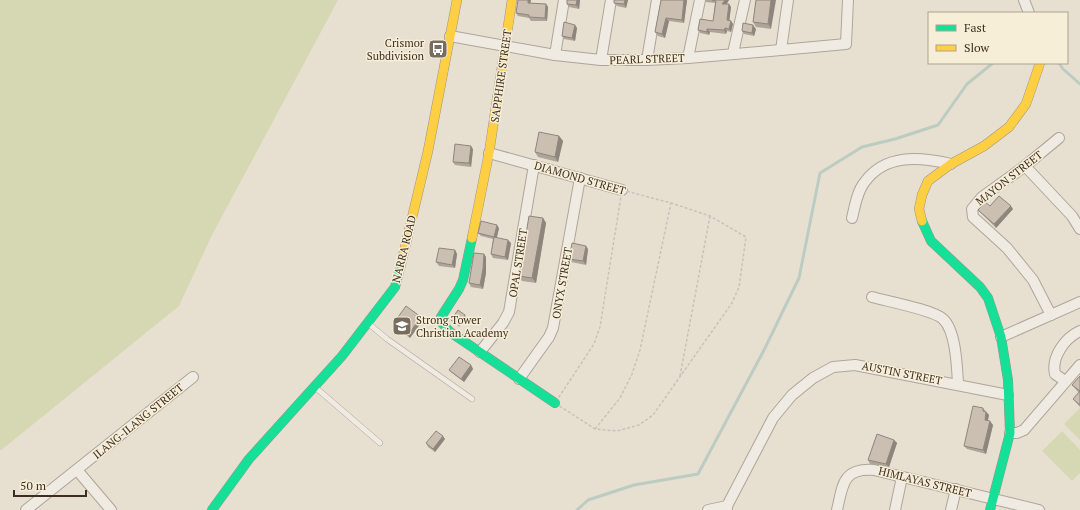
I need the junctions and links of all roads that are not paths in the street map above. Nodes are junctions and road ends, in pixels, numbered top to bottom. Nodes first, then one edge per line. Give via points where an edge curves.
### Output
1 (457, 0) edge
2 (512, 0) edge
3 (564, 0) edge
4 (611, 0) edge
5 (657, 0) edge
6 (700, 0) edge
7 (745, 0) edge
8 (788, 0) edge
9 (848, 0) edge
10 (1024, 0) edge
11 (1029, 12) edge
12 (450, 36) junction
13 (504, 46) junction
14 (781, 50) junction
15 (733, 53) junction
16 (555, 56) junction
17 (688, 58) junction
18 (601, 60) junction
19 (647, 60) junction
20 (1040, 64) edge
21 (1059, 138) dead end
22 (490, 153) junction
23 (951, 164) junction
24 (534, 165) junction
25 (1025, 166) junction
26 (580, 178) junction
27 (622, 190) road end
28 (1076, 214) edge
29 (852, 218) dead end
30 (1080, 229) edge
31 (872, 298) dead end
32 (1080, 302) edge
33 (1051, 315) junction
34 (368, 323) junction
35 (1080, 331) edge
36 (1001, 337) junction
37 (480, 352) junction
38 (1080, 365) edge
39 (193, 377) dead end
40 (519, 378) junction
41 (1065, 381) junction
42 (958, 384) junction
43 (314, 386) junction
44 (1008, 395) junction
45 (472, 399) dead end
46 (555, 403) road end
47 (1010, 434) junction
48 (380, 443) dead end
49 (77, 470) junction
50 (902, 477) junction
51 (956, 489) junction
52 (993, 498) junction
53 (727, 508) edge
54 (26, 510) edge
55 (111, 510) edge
56 (212, 510) edge
57 (708, 510) edge
58 (837, 510) edge
59 (895, 510) edge
60 (951, 510) edge
61 (990, 510) edge
62 (1037, 510) edge

1 - 12 street, NARRA ROAD
2 - 13 street, SAPPHIRE STREET
3 - 16 street
4 - 18 street
5 - 19 street
6 - 17 street
7 - 15 street
8 - 14 street
9 - 14 street, PEARL STREET via 846,44
10 - 11 street
12 - 13 street, PEARL STREET
12 - 34 street, NARRA ROAD via 428,151 395,287
13 - 16 street, PEARL STREET
13 - 22 street, SAPPHIRE STREET
14 - 15 street, PEARL STREET
15 - 17 street, PEARL STREET
16 - 18 street, PEARL STREET
17 - 19 street, PEARL STREET
18 - 19 street, PEARL STREET
20 - 23 street via 1026,104 1009,127 984,146
21 - 25 street, MAYON STREET
22 - 24 street, DIAMOND STREET
22 - 37 street, SAPPHIRE STREET via 463,280 441,317 446,328
23 - 29 street via 911,159 893,160 878,168 864,183 856,200
23 - 36 street via 928,182 922,195 919,209 923,225 931,241 980,287 988,298
24 - 26 street, DIAMOND STREET
24 - 37 street, OPAL STREET via 509,312
25 - 28 street
25 - 33 street, MAYON STREET via 982,197 972,209 972,213 973,217 1007,248 1032,280
26 - 27 street, DIAMOND STREET
26 - 40 street, ONYX STREET via 553,328
28 - 30 street
31 - 42 street via 933,313 942,318 949,326 952,336
32 - 33 street
33 - 36 street
34 - 43 street, NARRA ROAD
34 - 45 lane
35 - 41 street via 1073,334 1057,356 1055,374
36 - 44 street
37 - 40 street
38 - 41 street
39 - 49 street, ILANG-ILANG STREET
40 - 46 street
41 - 47 street via 1024,430
42 - 44 street, AUSTIN STREET
42 - 53 street, AUSTIN STREET via 855,365 833,367 813,378 792,395 773,418
43 - 48 lane
43 - 56 street, NARRA ROAD via 249,459
44 - 47 street
47 - 52 street
49 - 54 street, ILANG-ILANG STREET
49 - 55 street
50 - 51 street, HIMLAYAS STREET
50 - 58 street, HIMLAYAS STREET via 862,469 852,473 842,486
50 - 59 street
51 - 52 street, HIMLAYAS STREET
51 - 60 street
52 - 61 street
52 - 62 street, HIMLAYAS STREET
53 - 57 street

